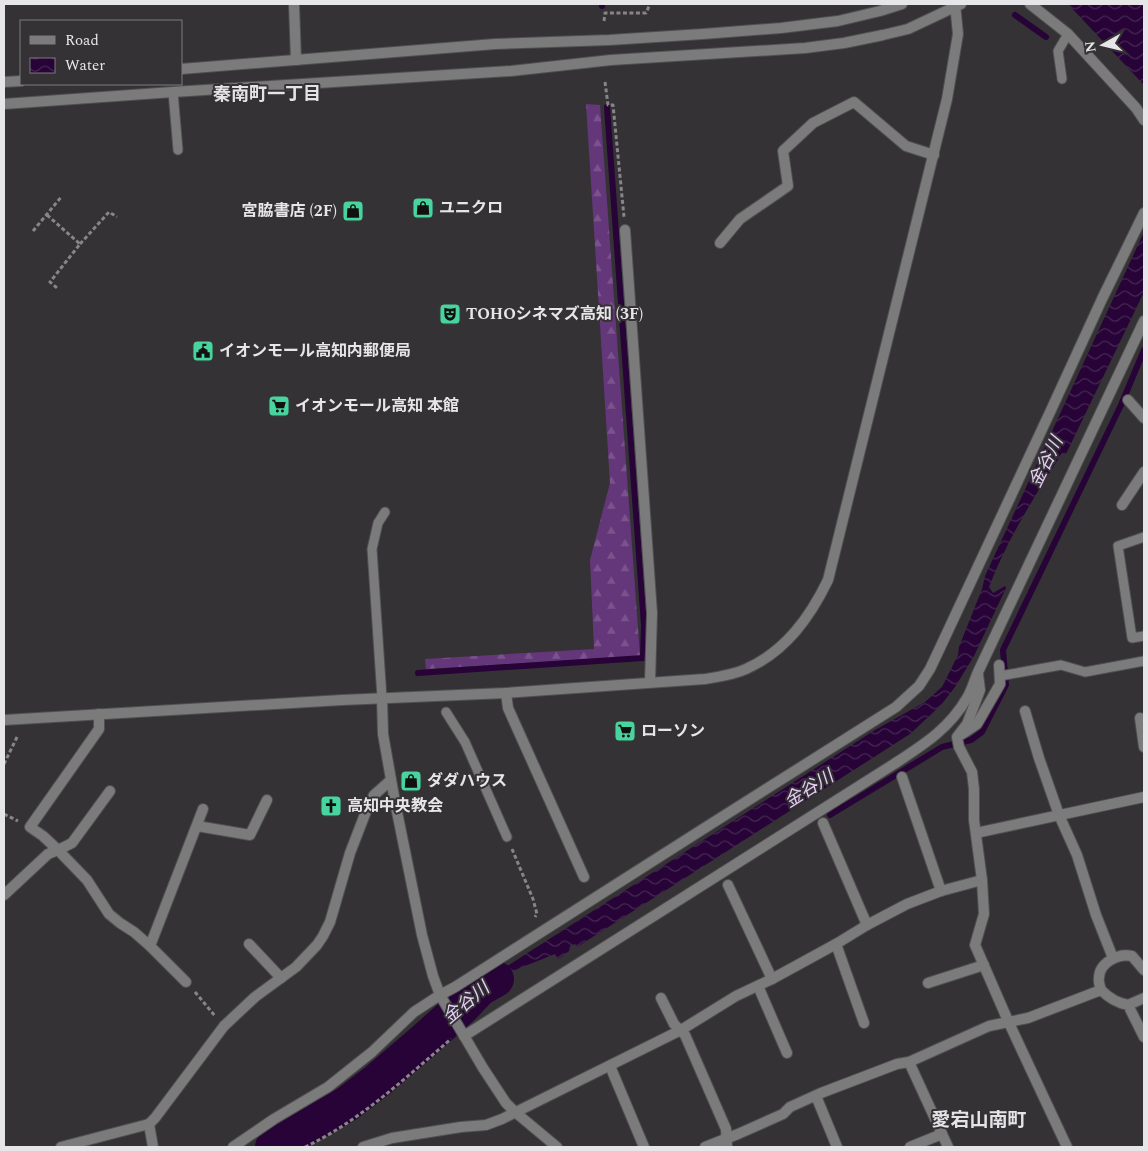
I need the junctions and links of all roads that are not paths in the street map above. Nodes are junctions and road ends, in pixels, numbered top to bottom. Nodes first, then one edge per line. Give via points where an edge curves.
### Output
1 (294, 4) edge
2 (902, 4) edge
3 (1030, 4) edge
4 (958, 5) edge
5 (1068, 34) junction
6 (296, 60) junction
7 (182, 69) edge
8 (1062, 79) dead end
9 (20, 81) edge
10 (4, 82) edge
11 (173, 92) junction
12 (4, 104) edge
13 (1144, 120) edge
14 (178, 150) dead end
15 (934, 155) junction
16 (1144, 212) edge
17 (625, 230) road end
18 (720, 243) dead end
19 (1144, 321) edge
20 (1128, 400) dead end
21 (1144, 418) edge
22 (1144, 472) edge
23 (1122, 504) dead end
24 (385, 512) dead end
25 (1144, 537) edge
26 (1144, 636) edge
27 (1144, 662) edge
28 (999, 665) dead end
29 (978, 672) junction
30 (1004, 676) junction
31 (650, 682) junction
32 (506, 693) junction
33 (382, 698) junction
34 (1025, 711) dead end
35 (446, 712) dead end
36 (99, 714) junction
37 (1140, 718) dead end
38 (4, 720) edge
39 (958, 742) junction
40 (1144, 747) edge
41 (902, 777) dead end
42 (390, 780) junction
43 (110, 791) dead end
44 (1144, 797) edge
45 (267, 800) dead end
46 (203, 808) dead end
47 (1060, 814) junction
48 (823, 823) dead end
49 (197, 826) junction
50 (976, 833) junction
51 (507, 837) road end
52 (58, 850) junction
53 (584, 877) dead end
54 (982, 880) junction
55 (728, 885) dead end
56 (941, 891) junction
57 (4, 895) edge
58 (867, 925) junction
59 (249, 944) dead end
60 (836, 944) junction
61 (150, 946) junction
62 (1113, 958) junction
63 (984, 965) junction
64 (1144, 970) edge
65 (281, 978) junction
66 (772, 979) junction
67 (186, 982) road end
68 (928, 983) dead end
69 (758, 986) junction
70 (1101, 990) junction
71 (662, 998) dead end
72 (1144, 998) edge
73 (443, 1000) junction
74 (1128, 1005) junction
75 (864, 1023) dead end
76 (1009, 1023) junction
77 (681, 1030) junction
78 (462, 1032) junction
79 (1144, 1037) edge
80 (787, 1054) dead end
81 (909, 1062) junction
82 (610, 1066) junction
83 (816, 1096) junction
84 (515, 1112) junction
85 (149, 1124) junction
86 (942, 1134) junction
87 (392, 1143) edge
88 (727, 1143) edge
89 (61, 1147) edge
90 (153, 1147) edge
91 (233, 1147) edge
92 (363, 1147) edge
93 (557, 1147) edge
94 (644, 1147) edge
95 (704, 1147) edge
96 (837, 1147) edge
97 (910, 1147) edge
98 (948, 1147) edge
99 (1067, 1147) edge

1 - 6 street
2 - 6 street via 838,21 780,28 494,44
3 - 5 street
4 - 11 street via 908,28 805,48 611,60 511,71
4 - 15 street via 956,50
5 - 8 lane via 1058,51
5 - 13 street
6 - 7 street
9 - 10 street
11 - 12 street
11 - 14 lane
15 - 18 street via 906,146 854,102 813,123 783,151 788,186 740,219
15 - 31 street via 828,580 820,598 792,636 745,670 720,677
16 - 73 street via 939,650 919,686 896,707 455,987
17 - 31 street via 652,613
19 - 29 street
20 - 21 street
22 - 23 street
24 - 33 lane via 378,523 372,549
25 - 26 lane via 1118,546 1132,638
27 - 30 lane via 1085,672 1061,665
28 - 30 street
29 - 39 street via 980,690
29 - 78 street via 968,697 954,718 933,738
30 - 39 street via 977,724
31 - 32 street
32 - 33 street
32 - 53 street via 508,708
33 - 36 street
33 - 42 street via 383,734
34 - 47 street via 1038,758
35 - 51 lane via 465,742
36 - 38 street
36 - 52 street via 99,729 30,827
37 - 40 street
39 - 50 street via 972,772
41 - 56 street
42 - 65 street via 374,795 350,853 323,936 309,954
42 - 73 street via 422,935
43 - 52 street via 72,843
44 - 47 street
45 - 49 street via 250,835
46 - 49 street
47 - 50 street
47 - 62 street
48 - 58 street
49 - 61 street
50 - 54 street
52 - 57 street via 48,854
52 - 61 street via 86,880 109,914
54 - 56 street
54 - 63 street via 984,914 975,945
55 - 66 street
56 - 58 street
58 - 60 street
59 - 65 street
60 - 66 street
60 - 75 street
61 - 67 street
62 - 64 street via 1132,956
62 - 70 street via 1100,971
63 - 68 street
63 - 76 street
65 - 85 street via 224,1026
66 - 69 street
69 - 77 street
69 - 80 street
70 - 74 street via 1120,1004
70 - 76 street
71 - 77 street via 674,1024
72 - 74 street
73 - 78 street
73 - 91 street via 414,1012 372,1052 328,1087
74 - 79 street
76 - 81 street via 989,1026
76 - 99 street
77 - 82 street
77 - 88 street via 726,1129
78 - 84 street via 506,1103
81 - 83 street
81 - 86 street
82 - 84 street
82 - 94 street
83 - 88 street
83 - 96 street
84 - 87 street via 486,1125 461,1127
84 - 93 street
85 - 89 street
85 - 90 street
86 - 97 street
86 - 98 street
87 - 92 street
88 - 95 street

